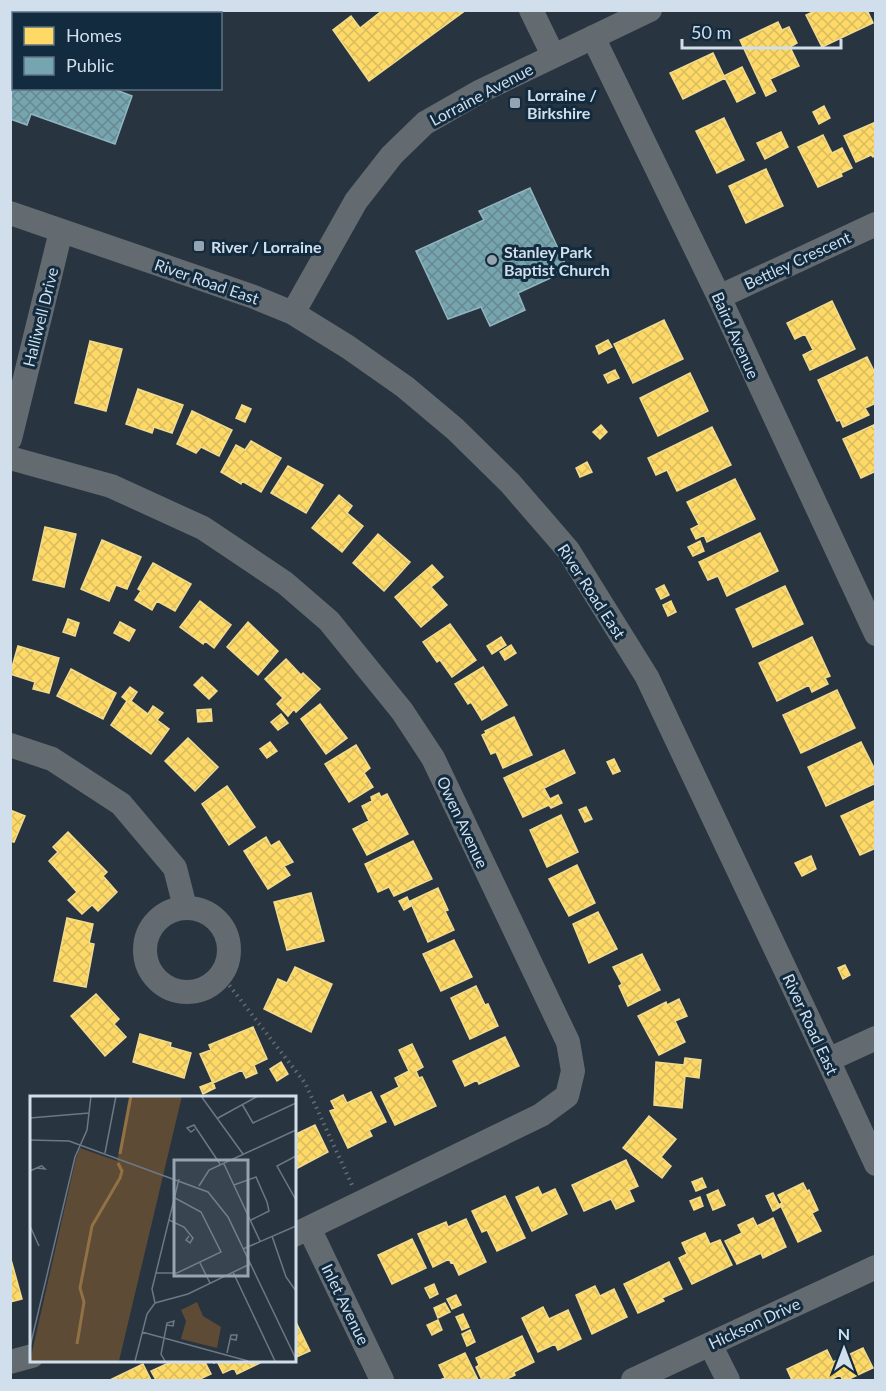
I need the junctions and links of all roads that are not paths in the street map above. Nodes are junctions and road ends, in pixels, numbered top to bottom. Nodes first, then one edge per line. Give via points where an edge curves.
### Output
1 (531, 10) edge
2 (650, 10) edge
3 (593, 37) junction
4 (553, 56) junction
5 (10, 213) edge
6 (876, 224) edge
7 (61, 231) junction
8 (719, 297) junction
9 (293, 314) junction
10 (10, 439) edge
11 (10, 458) edge
12 (876, 634) edge
13 (10, 745) edge
14 (184, 907) junction
15 (876, 1038) edge
16 (828, 1060) junction
17 (876, 1164) edge
18 (302, 1232) edge
19 (876, 1267) edge
20 (710, 1344) junction
21 (30, 1357) edge
22 (10, 1362) edge
23 (382, 1380) edge
24 (633, 1380) edge
25 (728, 1380) edge

1 - 4 street
2 - 3 street, Lorraine Avenue
3 - 4 street, Lorraine Avenue
3 - 8 street, Baird Avenue
4 - 9 street, Lorraine Avenue via 425,123 392,155 356,201
5 - 7 street, River Road East
6 - 8 street, Bettley Crescent
7 - 9 street, River Road East via 255,297
7 - 10 street, Halliwell Drive
8 - 12 street, Baird Avenue
9 - 16 street, River Road East via 405,387 455,429 510,483 568,550 646,677
11 - 18 street, Owen Avenue via 111,486 202,528 285,583 329,621 402,711 433,759 568,1042 573,1071 567,1096 541,1115
13 - 14 street via 52,759 121,804 175,868
14 - 14 street via 170,911 151,928 146,942 147,963 167,987 195,992 222,976 230,943 225,929 212,915
15 - 16 street
16 - 17 street, River Road East
18 - 23 street, Inlet Avenue
19 - 20 street, Hickson Drive
20 - 24 street, Hickson Drive
20 - 25 street
21 - 22 street

